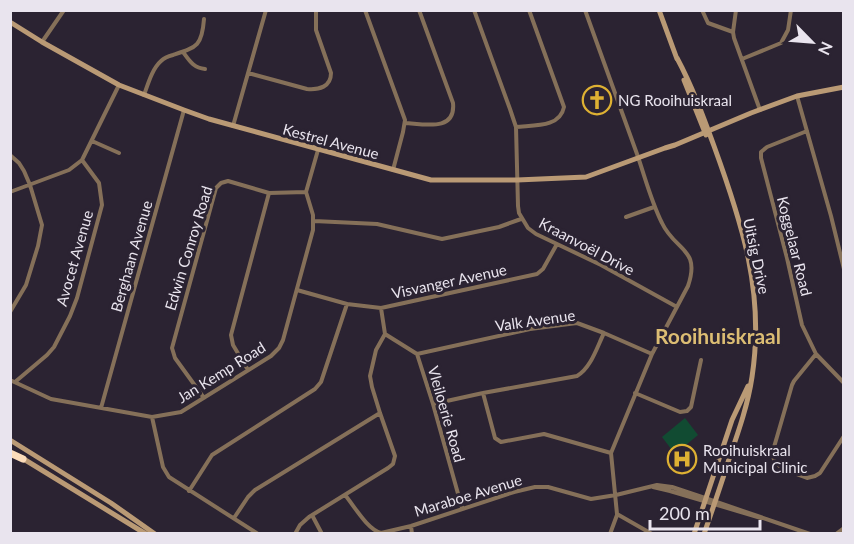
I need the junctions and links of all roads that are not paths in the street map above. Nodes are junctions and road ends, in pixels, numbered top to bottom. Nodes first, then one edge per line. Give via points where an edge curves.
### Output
1 (64, 10) edge
2 (266, 10) edge
3 (316, 10) edge
4 (365, 10) edge
5 (419, 10) edge
6 (474, 10) edge
7 (529, 10) edge
8 (585, 10) edge
9 (658, 10) edge
10 (702, 10) edge
11 (736, 10) edge
12 (791, 10) edge
13 (204, 20) dead end
14 (10, 22) edge
15 (733, 32) junction
16 (42, 42) junction
17 (183, 52) junction
18 (742, 59) junction
19 (205, 69) dead end
20 (248, 73) junction
21 (118, 85) junction
22 (843, 87) edge
23 (144, 95) junction
24 (797, 96) junction
25 (184, 110) junction
26 (760, 110) junction
27 (405, 123) junction
28 (233, 126) junction
29 (516, 127) junction
30 (707, 131) junction
31 (807, 131) junction
32 (92, 141) junction
33 (318, 150) junction
34 (119, 153) dead end
35 (10, 155) edge
36 (638, 158) junction
37 (82, 160) junction
38 (393, 170) junction
39 (517, 180) junction
40 (30, 185) junction
41 (10, 192) edge
42 (306, 192) junction
43 (269, 193) junction
44 (654, 207) junction
45 (626, 217) dead end
46 (521, 219) junction
47 (314, 221) junction
48 (557, 244) junction
49 (843, 269) edge
50 (297, 290) junction
51 (347, 304) junction
52 (381, 308) junction
53 (677, 308) junction
54 (10, 312) edge
55 (604, 333) junction
56 (385, 334) junction
57 (417, 354) junction
58 (652, 354) junction
59 (816, 354) junction
60 (700, 360) dead end
61 (248, 370) junction
62 (752, 377) junction
63 (13, 381) edge
64 (843, 383) edge
65 (483, 393) junction
66 (635, 393) junction
67 (204, 398) junction
68 (433, 404) junction
69 (101, 408) junction
70 (380, 413) junction
71 (152, 417) junction
72 (843, 436) edge
73 (10, 440) edge
74 (10, 452) edge
75 (610, 453) junction
76 (23, 459) joint
77 (189, 490) junction
78 (345, 495) junction
79 (616, 495) junction
80 (705, 499) junction
81 (715, 502) junction
82 (462, 508) junction
83 (617, 514) junction
84 (312, 515) junction
85 (234, 518) junction
86 (411, 525) junction
87 (843, 528) edge
88 (146, 534) edge
89 (155, 534) edge
90 (258, 534) edge
91 (295, 534) edge
92 (322, 534) edge
93 (412, 534) edge
94 (610, 534) edge
95 (652, 534) edge
96 (694, 534) edge
97 (704, 534) edge
98 (810, 534) edge
99 (836, 534) edge

1 - 16 street
2 - 20 street
3 - 20 street via 316,30 331,73 325,86 307,89
4 - 27 street
5 - 27 street via 454,110 444,123
6 - 29 street, Kraanvoël Drive
7 - 29 street via 564,107 554,121
8 - 36 street
9 - 30 main road, Uitsig Drive
10 - 15 street via 708,23
11 - 15 street
12 - 18 street via 789,30 781,43
13 - 17 street via 199,42
14 - 16 main road, Kestrel Avenue
15 - 18 street
16 - 21 main road, Kestrel Avenue
17 - 19 street via 194,66
17 - 23 street via 160,62
18 - 26 street
20 - 28 street
21 - 23 main road, Kestrel Avenue
21 - 32 street
22 - 24 main road, Kestrel Avenue
23 - 25 main road, Kestrel Avenue
24 - 26 main road, Kestrel Avenue
24 - 31 street
25 - 28 main road, Kestrel Avenue
25 - 69 street, Berghaan Avenue
26 - 30 main road, Kestrel Avenue
27 - 38 street
28 - 33 main road, Kestrel Avenue
29 - 39 street, Kraanvoël Drive
30 - 36 main road, Kestrel Avenue
30 - 62 main road, Uitsig Drive via 734,204 754,284 756,331
31 - 49 street
31 - 59 street, Koggelaar Road via 763,149 760,155 802,326
32 - 34 street
32 - 37 street
33 - 38 main road, Kestrel Avenue
33 - 42 street
35 - 40 street via 22,166
36 - 39 main road, Kestrel Avenue via 587,177
36 - 44 street
37 - 40 street via 69,170
37 - 63 street, Avocet Avenue via 99,183 102,205 77,298 51,351
38 - 39 main road, Kestrel Avenue via 438,181
39 - 46 street, Kraanvoël Drive
40 - 41 street
40 - 54 street via 41,233 26,285
42 - 43 street, Edwin Conroy Road
42 - 47 street, Jan Kemp Road
43 - 61 street via 231,331 233,345
43 - 67 street, Edwin Conroy Road via 228,181 215,190 172,348
44 - 45 street
44 - 53 street via 666,232 690,258 691,276
46 - 47 street via 442,239 380,224
46 - 48 street, Kraanvoël Drive via 536,234
47 - 50 street, Jan Kemp Road
48 - 52 street, Visvanger Avenue via 537,274
48 - 53 street, Kraanvoël Drive
50 - 51 street, Visvanger Avenue
50 - 61 street, Jan Kemp Road via 279,348
51 - 52 street, Visvanger Avenue
51 - 77 street via 321,382 212,455
52 - 56 street
53 - 58 street
55 - 57 street, Valk Avenue via 574,323
55 - 58 street, Valk Avenue
55 - 65 street via 580,375
56 - 57 street, Vleiloerie Road
56 - 70 street via 376,350 370,376
57 - 68 street, Vleiloerie Road
58 - 66 street
59 - 64 street, Koggelaar Road
59 - 72 street via 792,385 772,454 783,469 807,478 815,476
60 - 66 street via 687,411 680,412
61 - 67 street, Jan Kemp Road
62 - 80 main road, Uitsig Drive via 732,420
62 - 81 main road, Uitsig Drive
63 - 69 street, Jan Kemp Road via 51,399
65 - 68 street
65 - 75 street via 498,441 544,434
66 - 75 street
67 - 71 street, Jan Kemp Road via 178,413
68 - 82 street, Vleiloerie Road
69 - 71 street, Jan Kemp Road
70 - 78 street via 394,461
70 - 85 street via 255,490
71 - 77 street via 164,470
73 - 89 main road
74 - 76 highway
75 - 79 street
76 - 88 main road
77 - 85 street
78 - 84 street
78 - 86 street, Maraboe Avenue via 377,532
79 - 80 street, Maraboe Avenue via 649,486
79 - 82 street, Maraboe Avenue via 591,499 535,487
79 - 83 street
80 - 81 street, Maraboe Avenue
80 - 96 main road, Uitsig Drive
81 - 97 main road, Uitsig Drive
81 - 98 street, Maraboe Avenue
82 - 86 street, Maraboe Avenue
83 - 94 street
83 - 95 street
84 - 91 street
84 - 92 street
85 - 90 street
86 - 93 street
87 - 99 street

